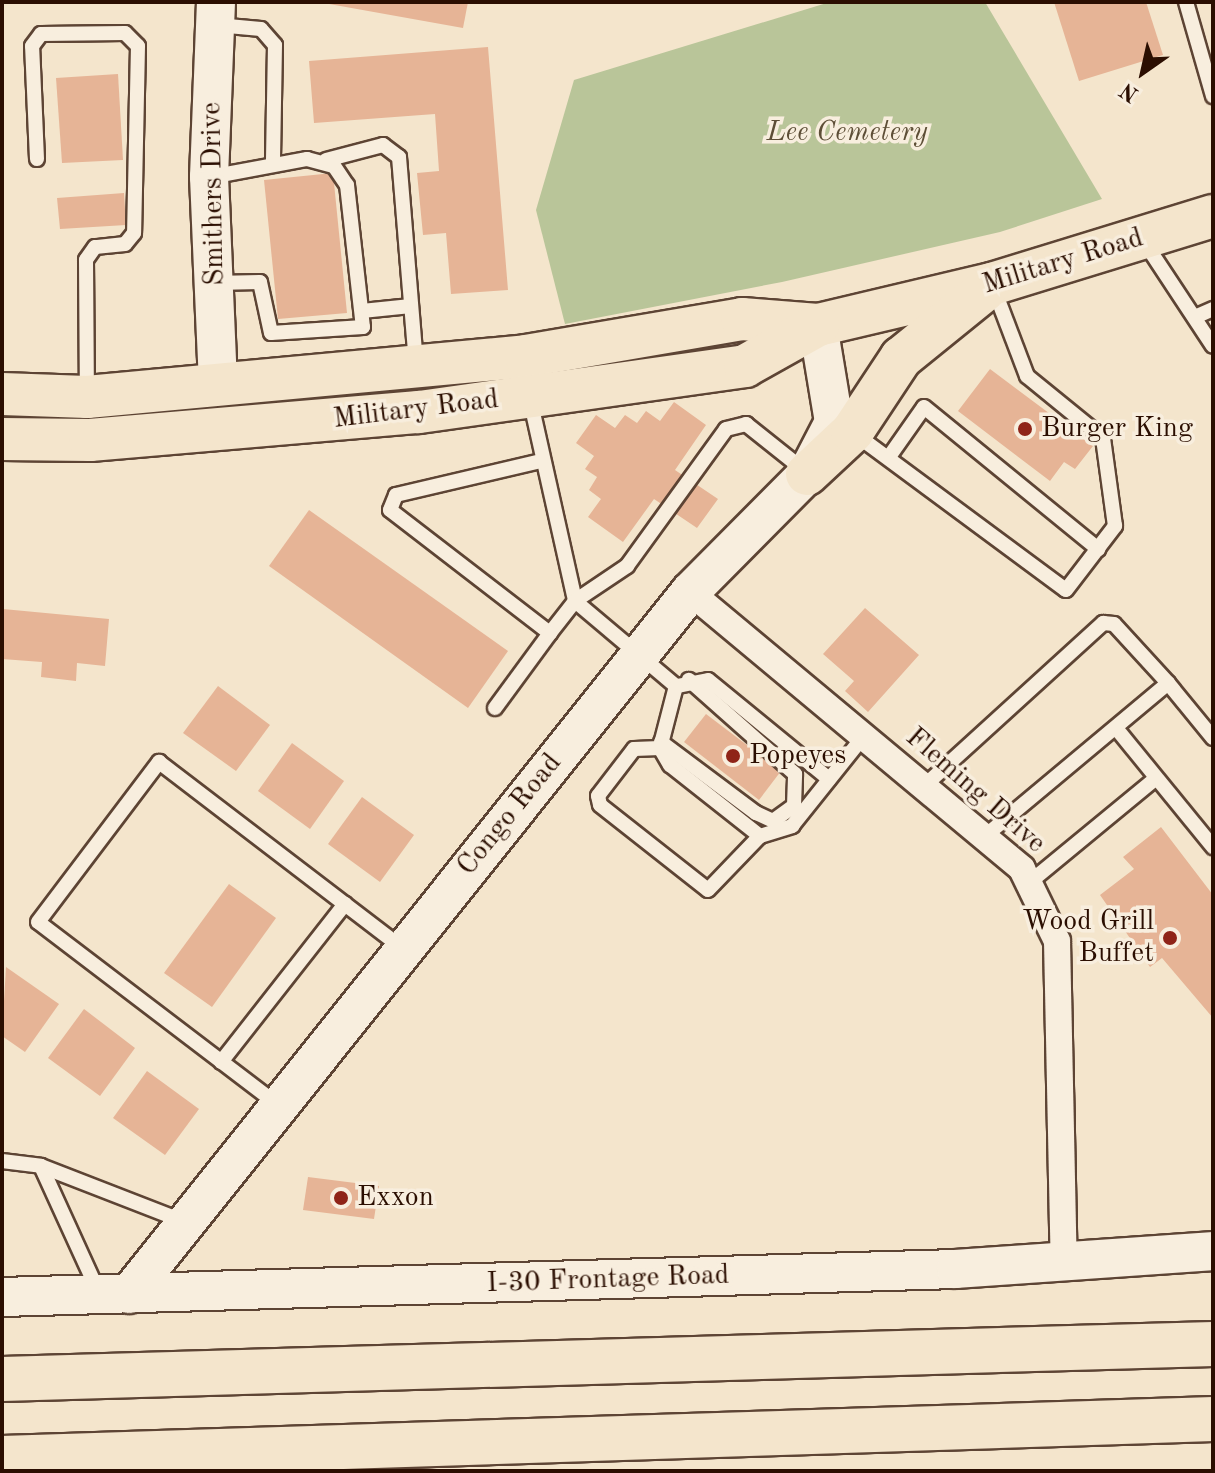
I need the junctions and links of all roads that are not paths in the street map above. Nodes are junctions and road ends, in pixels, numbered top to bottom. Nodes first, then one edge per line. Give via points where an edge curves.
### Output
1 (1186, 2) edge
2 (216, 13) edge
3 (1213, 96) edge
4 (37, 159) dead end
5 (326, 160) junction
6 (273, 162) junction
7 (209, 177) junction
8 (1213, 216) edge
9 (1141, 238) junction
10 (214, 283) junction
11 (992, 284) junction
12 (411, 306) junction
13 (1213, 309) edge
14 (362, 311) junction
15 (1195, 317) junction
16 (818, 325) junction
17 (1213, 346) edge
18 (416, 365) junction
19 (218, 386) junction
20 (2, 394) edge
21 (530, 395) junction
22 (87, 397) junction
23 (843, 427) junction
24 (220, 430) junction
25 (2, 439) edge
26 (891, 454) junction
27 (541, 461) junction
28 (807, 474) junction
29 (1098, 549) junction
30 (690, 592) junction
31 (575, 601) junction
32 (550, 633) junction
33 (638, 656) junction
34 (683, 683) junction
35 (1168, 683) junction
36 (495, 708) dead end
37 (1116, 728) junction
38 (863, 737) junction
39 (1213, 738) edge
40 (660, 745) junction
41 (1156, 778) junction
42 (829, 779) junction
43 (923, 787) junction
44 (760, 836) junction
45 (984, 837) junction
46 (1213, 847) edge
47 (1030, 882) junction
48 (345, 904) junction
49 (402, 948) junction
50 (221, 1062) junction
51 (277, 1104) junction
52 (2, 1161) edge
53 (41, 1166) junction
54 (185, 1222) junction
55 (1213, 1251) edge
56 (1064, 1264) junction
57 (114, 1294) junction
58 (2, 1297) edge
59 (1213, 1344) edge
60 (2, 1379) edge
61 (1213, 1419) edge
62 (2, 1458) edge

1 - 3 lane
2 - 6 lane via 261,29 275,45
2 - 7 street, Smithers Drive
4 - 22 lane via 32,46 41,34 125,33 138,46 134,233 125,244 95,247 86,260
5 - 6 lane
5 - 12 lane via 383,145 399,157
5 - 14 lane via 347,185
6 - 7 lane
7 - 10 street, Smithers Drive
8 - 9 main road, Military Road
9 - 11 main road, Military Road
9 - 15 lane
10 - 14 lane via 260,282 271,333 363,327
10 - 19 street, Smithers Drive
11 - 16 main road, Military Road
11 - 23 main road via 901,358
11 - 29 lane via 1027,376 1103,438 1115,526
12 - 14 lane
12 - 18 lane
13 - 15 lane
15 - 17 lane
16 - 18 main road, Military Road via 742,319 526,356
16 - 21 main road, Military Road via 745,366
16 - 23 street
18 - 19 main road, Military Road
19 - 22 main road, Military Road
19 - 24 main road
20 - 22 main road, Military Road
21 - 24 main road, Military Road
21 - 27 lane
23 - 26 lane
23 - 28 main road
24 - 25 main road, Military Road
26 - 29 lane via 1066,590
26 - 29 lane via 924,407
27 - 31 lane
27 - 32 lane via 396,495 390,510
28 - 30 street, Congo Road
28 - 31 lane via 746,424 726,429 627,566
30 - 33 street, Congo Road
30 - 38 street, Fleming Drive
31 - 32 lane
31 - 33 lane
32 - 36 lane
33 - 34 lane
33 - 49 street, Congo Road
34 - 40 lane
34 - 40 lane via 795,774 794,806 773,821
34 - 42 lane via 708,680
35 - 37 lane
35 - 39 lane
35 - 43 lane via 1114,624 1103,623
37 - 41 lane
37 - 45 lane
38 - 42 lane
38 - 43 street, Fleming Drive
40 - 44 lane via 670,765
40 - 44 lane via 634,749 598,796 600,805 708,890
41 - 46 lane
41 - 47 lane
42 - 44 lane via 792,826
43 - 45 street, Fleming Drive
45 - 47 street, Fleming Drive
47 - 56 street, Fleming Drive via 1057,941
48 - 49 lane
48 - 50 lane
48 - 50 lane via 159,762 38,922
49 - 51 street, Congo Road
50 - 51 lane
51 - 54 street, Congo Road
52 - 53 lane
53 - 54 lane
53 - 57 lane
54 - 57 street, Congo Road
55 - 56 street, I-30 Frontage Road
56 - 57 street, I-30 Frontage Road
57 - 58 street, I-30 Frontage Road
59 - 60 highway
61 - 62 highway

